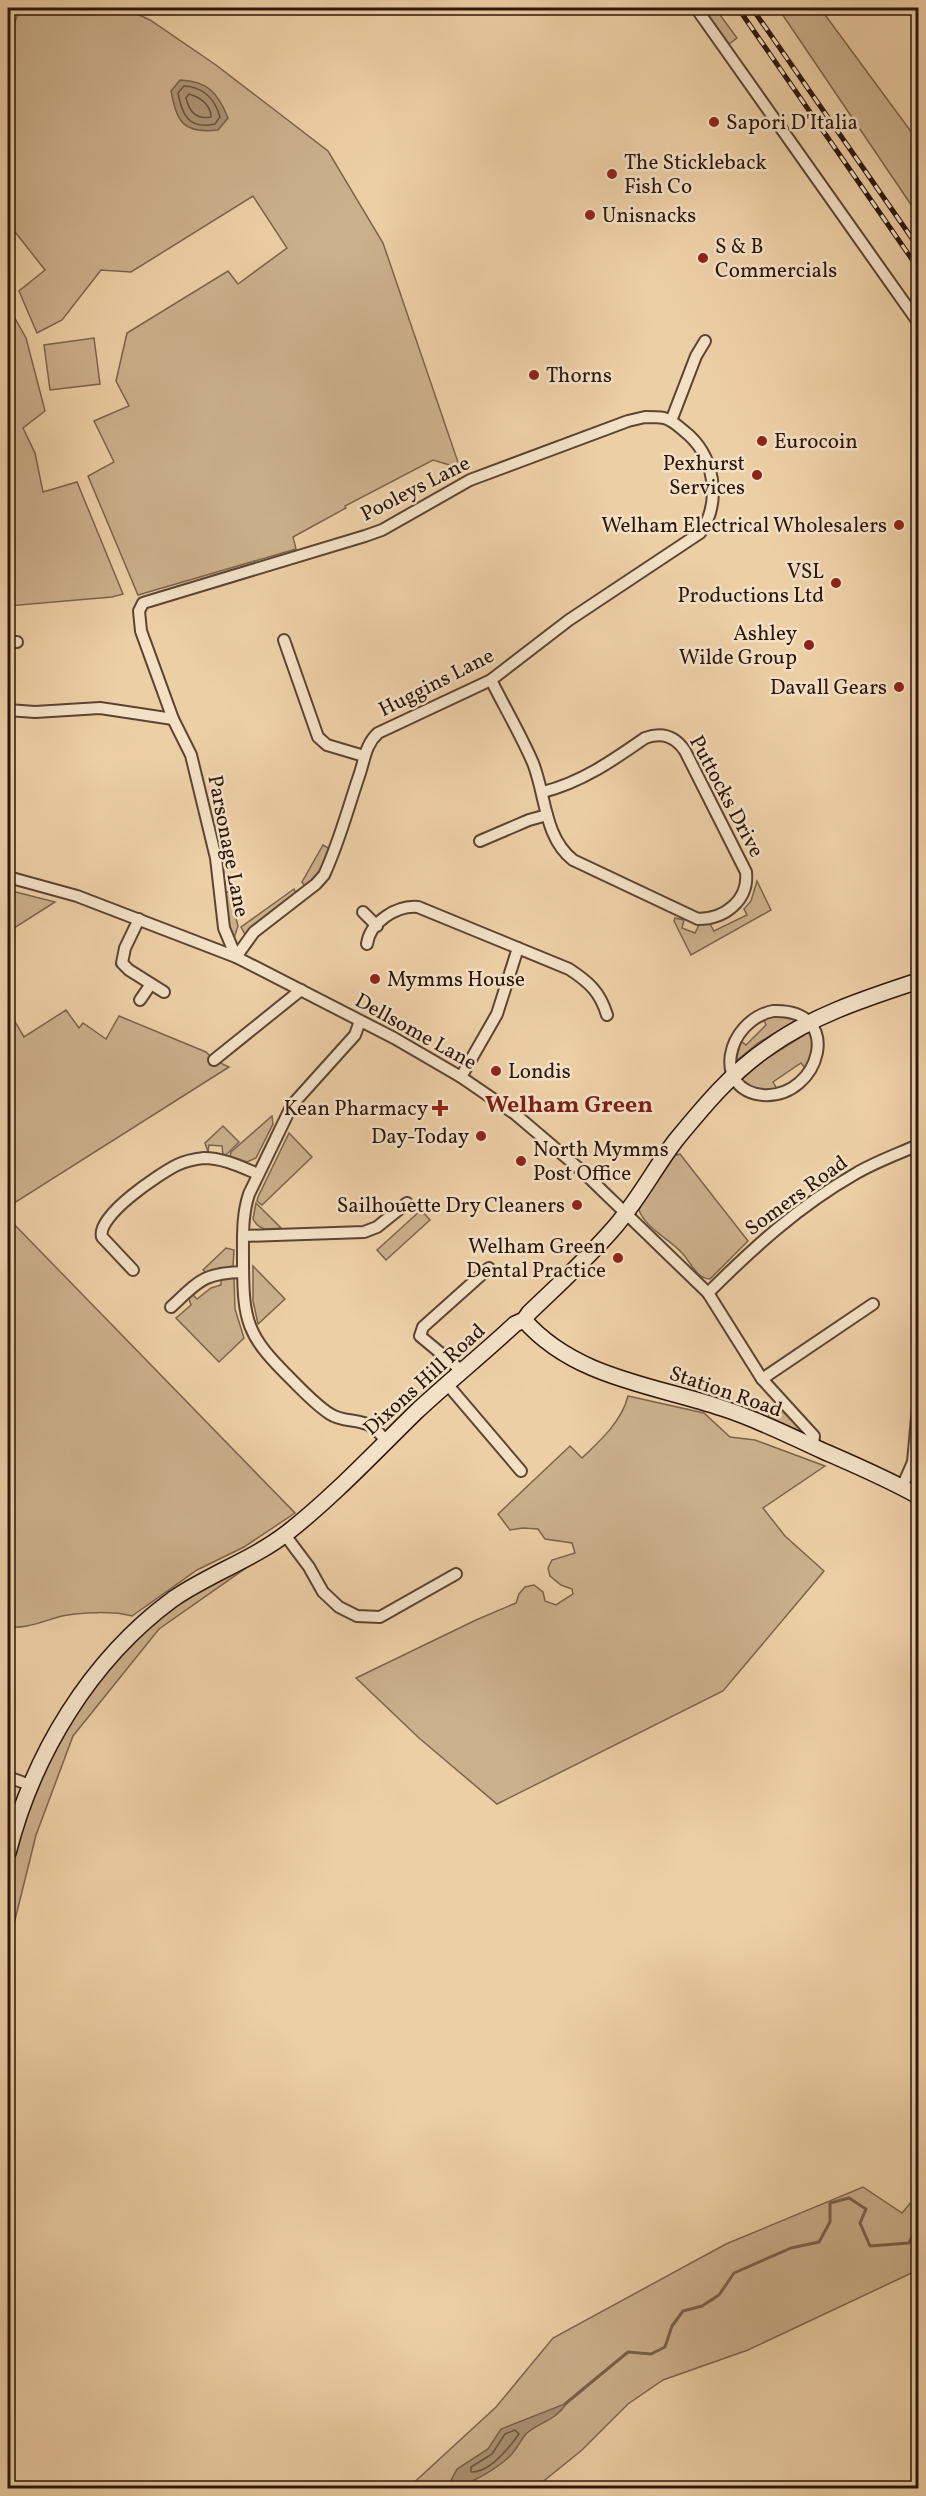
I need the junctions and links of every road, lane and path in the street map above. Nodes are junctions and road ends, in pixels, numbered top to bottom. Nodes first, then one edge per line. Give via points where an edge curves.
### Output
1 (696, 8) edge
2 (918, 322) edge
3 (705, 341) dead end
4 (671, 421) junction
5 (140, 607) joint
6 (284, 640) dead end
7 (491, 680) junction
8 (8, 710) edge
9 (173, 718) junction
10 (364, 756) junction
11 (543, 792) junction
12 (547, 815) junction
13 (480, 841) dead end
14 (8, 877) edge
15 (363, 912) dead end
16 (139, 919) junction
17 (377, 926) junction
18 (367, 944) dead end
19 (518, 948) junction
20 (236, 957) junction
21 (918, 981) edge
22 (151, 984) junction
23 (301, 990) junction
24 (164, 992) dead end
25 (140, 1000) dead end
26 (607, 1015) dead end
27 (360, 1021) junction
28 (810, 1023) junction
29 (214, 1060) dead end
30 (732, 1076) junction
31 (461, 1077) junction
32 (918, 1144) edge
33 (258, 1174) junction
34 (407, 1203) dead end
35 (626, 1212) junction
36 (243, 1236) junction
37 (489, 1268) dead end
38 (133, 1270) dead end
39 (243, 1272) junction
40 (708, 1293) junction
41 (873, 1304) dead end
42 (171, 1307) dead end
43 (524, 1320) junction
44 (462, 1371) junction
45 (762, 1379) junction
46 (447, 1384) junction
47 (918, 1406) edge
48 (386, 1441) junction
49 (813, 1446) junction
50 (521, 1471) dead end
51 (902, 1487) junction
52 (918, 1496) edge
53 (285, 1535) junction
54 (456, 1574) dead end
55 (8, 1777) edge
56 (30, 1785) junction
57 (8, 1853) edge

1 - 2 street
3 - 4 street
4 - 5 street, Pooleys Lane via 645,417 628,421 470,480 382,530 148,601
4 - 7 street, Huggins Lane via 698,445 710,469 712,502 707,523 678,550 569,620
5 - 9 street, Parsonage Lane via 141,631
6 - 10 street via 318,737 327,745
7 - 10 street, Huggins Lane via 378,733
7 - 11 street, Puttocks Drive via 532,761
8 - 9 street via 100,708
9 - 20 street, Parsonage Lane via 188,748 202,797 216,858 224,928
10 - 20 street, Huggins Lane via 324,874 254,932
11 - 12 street, Puttocks Drive
11 - 12 street, Puttocks Drive via 587,776 645,738 672,738 685,751 746,872 745,891 735,904 714,916 691,916 573,860 558,844
12 - 13 street
14 - 16 street, Dellsome Lane
15 - 17 street
16 - 20 street, Dellsome Lane
16 - 22 street via 122,959 129,970
17 - 18 street
17 - 19 street via 399,908 418,907
19 - 26 street via 583,978 601,997
19 - 31 street via 497,1014
20 - 23 street, Dellsome Lane
21 - 28 street, Dixons Hill Road
22 - 24 street
22 - 25 street
23 - 27 street, Dellsome Lane
23 - 29 street
27 - 31 street, Dellsome Lane
27 - 33 street via 355,1035 292,1105
28 - 30 street, Dixons Hill Road via 770,1046
28 - 30 street via 802,1015 782,1011 750,1020 735,1041
28 - 30 street via 818,1038 818,1054 812,1069 795,1085 764,1095 743,1088
30 - 35 street, Dixons Hill Road via 676,1141
31 - 35 street, Dellsome Lane via 540,1133
32 - 40 street, Somers Road via 832,1188 779,1226
33 - 36 street via 245,1208
33 - 38 street via 222,1160 198,1159 176,1166 138,1190 104,1222 100,1232
34 - 36 street via 377,1227 364,1232
35 - 40 street, Dellsome Lane
35 - 43 street, Dixons Hill Road
36 - 39 street
37 - 44 street via 423,1328 420,1336
39 - 42 street via 209,1275
39 - 48 street via 247,1322 268,1358 321,1408 340,1419 369,1425
40 - 45 street, Dellsome Lane
41 - 45 street
43 - 44 street, Dixons Hill Road
43 - 49 street, Station Road via 547,1341 598,1371 723,1408
44 - 46 street, Dixons Hill Road
45 - 49 street, Dellsome Lane via 814,1436
46 - 48 street, Dixons Hill Road
46 - 50 street
47 - 51 street via 913,1462
48 - 53 street, Dixons Hill Road
49 - 51 street, Station Road
51 - 52 street, Station Road
53 - 54 street via 323,1592 339,1607 357,1616 380,1617
53 - 56 street, Dixons Hill Road via 174,1599 135,1633 82,1694
55 - 56 street
56 - 57 street, Dixons Hill Road

